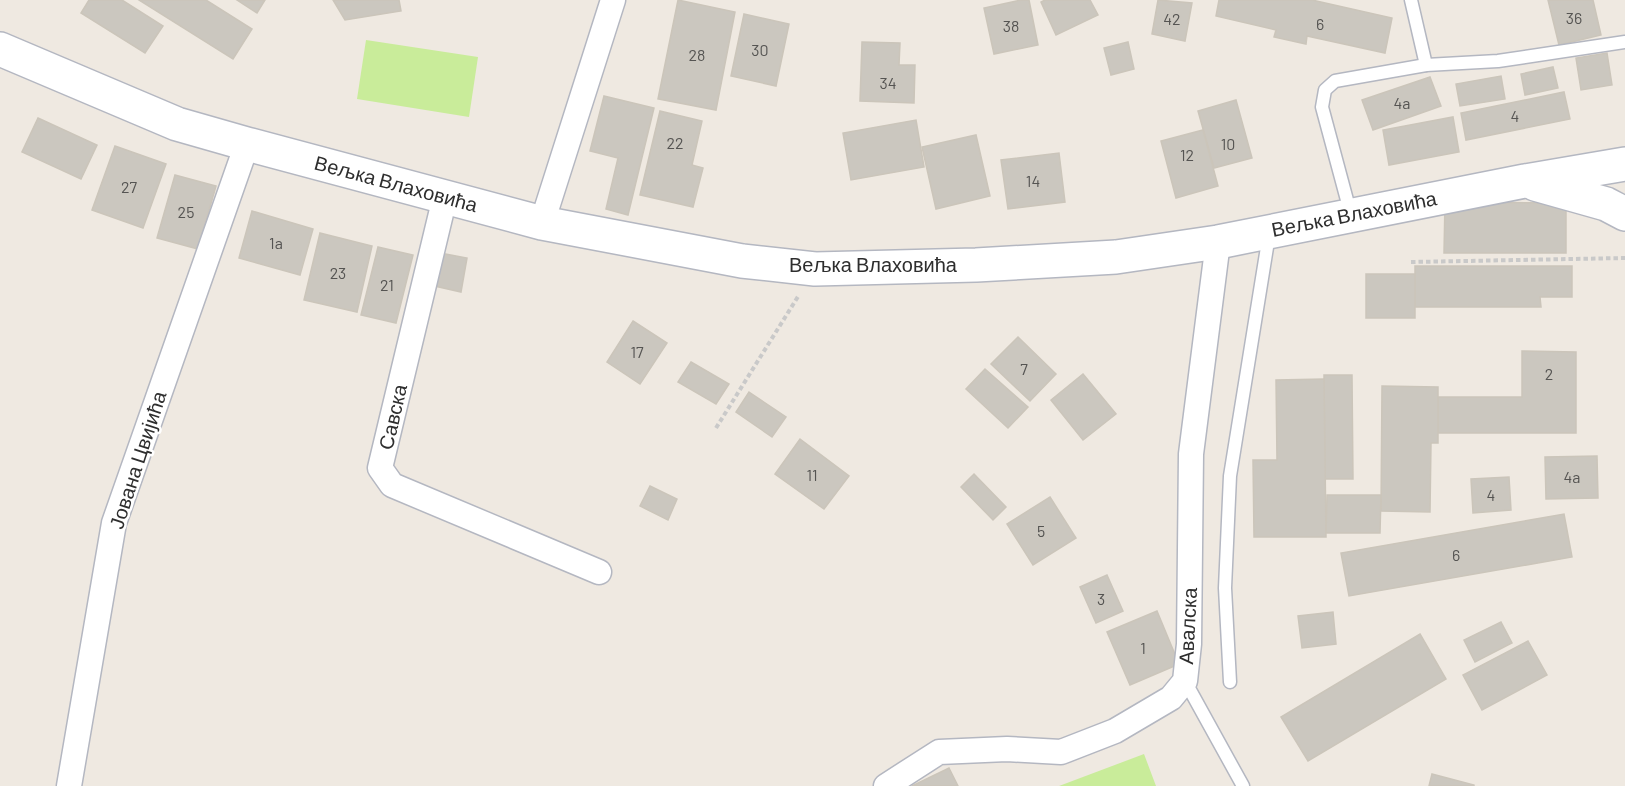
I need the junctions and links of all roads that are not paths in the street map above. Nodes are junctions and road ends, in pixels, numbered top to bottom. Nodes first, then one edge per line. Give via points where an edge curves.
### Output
1 (613, 0) edge
2 (1411, 0) edge
3 (1625, 42) edge
4 (0, 49) edge
5 (1426, 65) junction
6 (247, 144) junction
7 (1625, 164) edge
8 (1525, 181) junction
9 (445, 197) junction
10 (1625, 214) edge
11 (1352, 215) junction
12 (542, 223) junction
13 (1269, 231) junction
14 (1218, 242) junction
15 (599, 572) dead end
16 (1185, 681) junction
17 (1230, 682) dead end
18 (69, 786) edge
19 (886, 786) edge
20 (1243, 786) edge

1 - 12 street
2 - 5 lane
3 - 5 lane via 1498,61
4 - 6 street, Вељка Влаховића via 177,124
5 - 11 lane via 1341,79 1325,90 1322,107
6 - 9 street, Вељка Влаховића
6 - 18 street, Јована Цвијића via 114,523
7 - 8 street, Вељка Влаховића
8 - 10 street via 1606,204
8 - 11 street, Вељка Влаховића
9 - 12 street, Вељка Влаховића
9 - 15 street, Савска via 380,468 392,485
11 - 13 street, Вељка Влаховића
12 - 14 street, Вељка Влаховића via 742,261 815,269 1116,257
13 - 14 street, Вељка Влаховића
13 - 17 lane via 1230,476 1225,588
14 - 16 street, Авалска via 1191,454 1189,644
16 - 19 street, Авалска via 1171,698 1115,731 1061,752 939,752
16 - 20 lane

